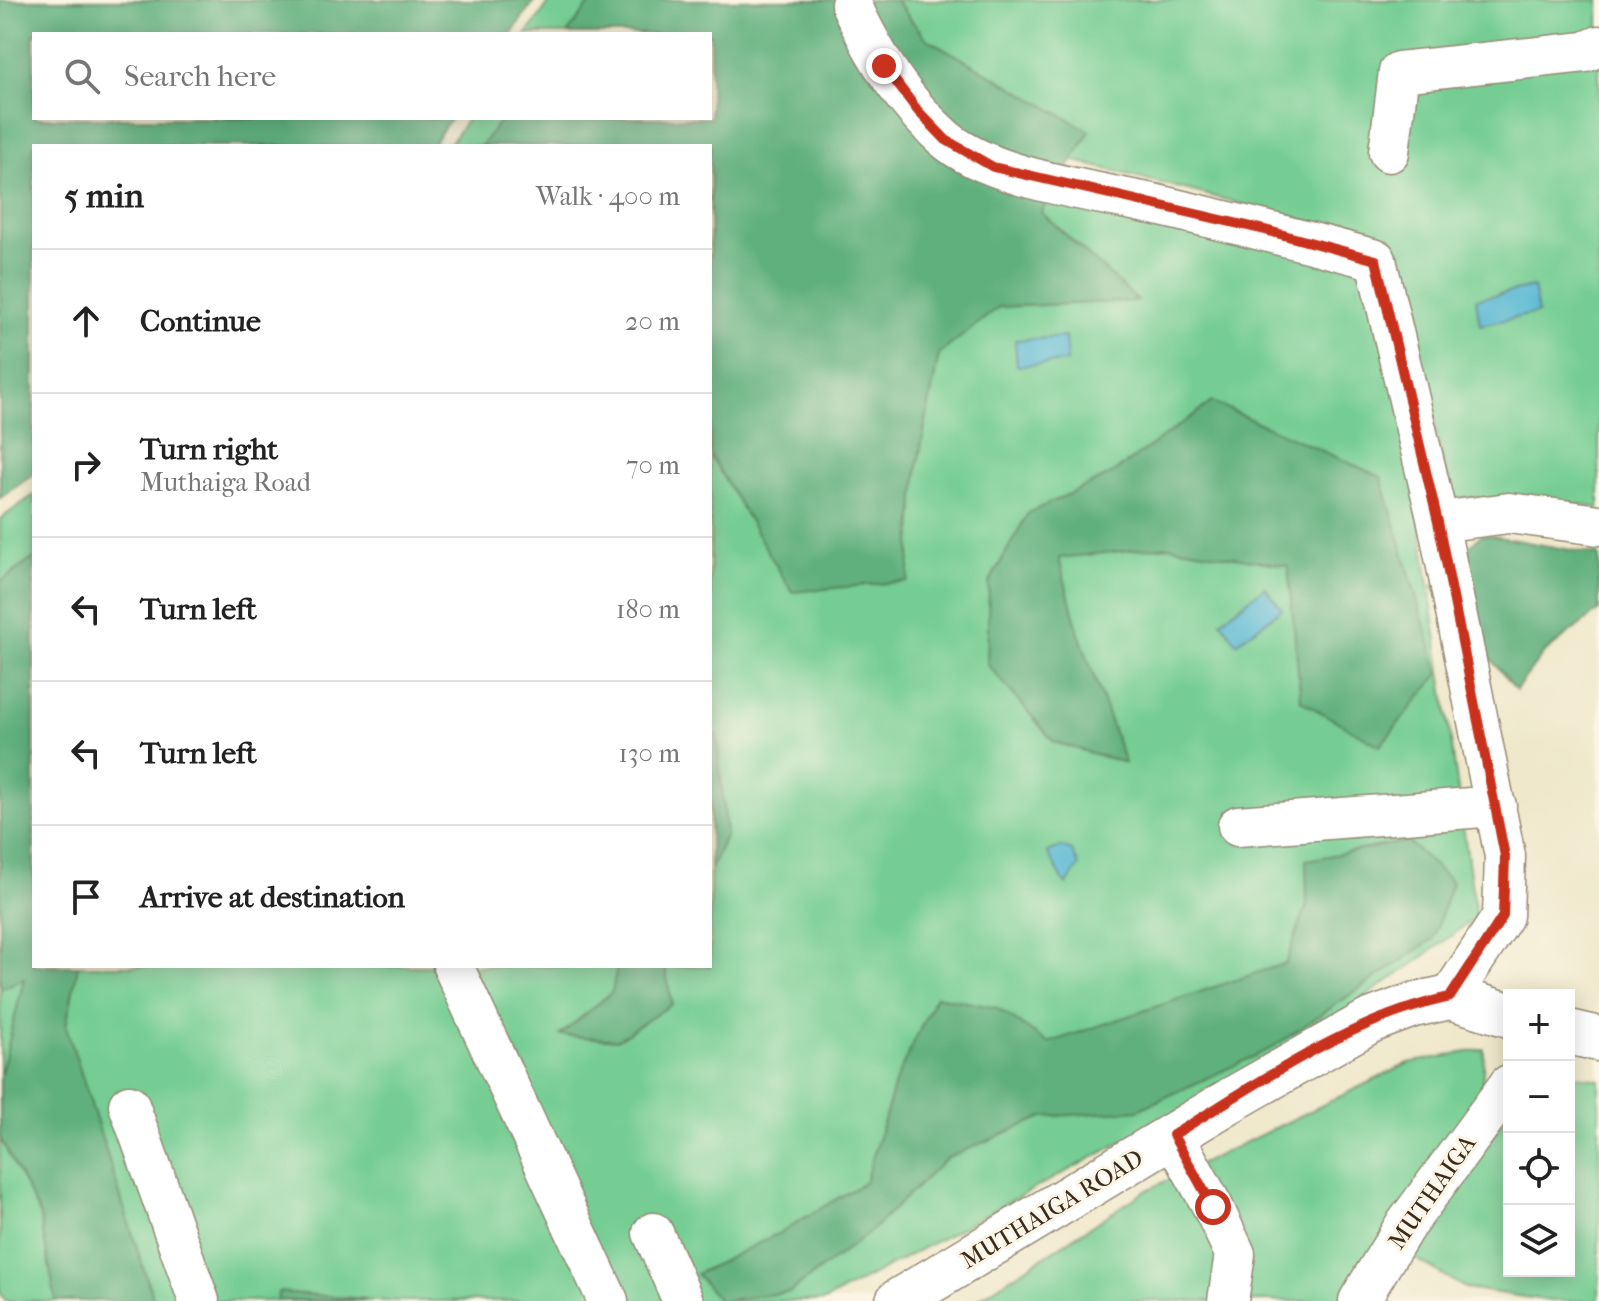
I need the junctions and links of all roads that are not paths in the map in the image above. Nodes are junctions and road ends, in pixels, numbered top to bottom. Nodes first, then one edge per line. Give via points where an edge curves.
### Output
1 (851, 4) dead end
2 (1599, 46) edge
3 (1389, 152) dead end
4 (1438, 522) junction
5 (1599, 525) edge
6 (1496, 806) junction
7 (1238, 826) dead end
8 (454, 968) edge
9 (1450, 997) junction
10 (1503, 1013) edge
11 (1575, 1033) edge
12 (1599, 1039) edge
13 (1503, 1093) edge
14 (129, 1105) dead end
15 (1173, 1135) junction
16 (653, 1233) dead end
17 (199, 1301) edge
18 (608, 1301) edge
19 (683, 1301) edge
20 (898, 1301) edge
21 (1228, 1301) edge
22 (1359, 1301) edge

1 - 4 street via 876,53 918,111 946,140 993,167 1376,260
2 - 3 street via 1585,52 1399,72
4 - 5 street via 1509,513
4 - 6 street
6 - 7 street
6 - 9 street via 1505,856 1503,916
8 - 18 street
9 - 10 main road, MUTHAIGA ROAD
9 - 15 main road, MUTHAIGA ROAD via 1370,1021
11 - 12 main road
13 - 22 street, MUTHAIGA via 1404,1227
14 - 17 street
15 - 20 main road, MUTHAIGA ROAD
15 - 21 street via 1235,1254
16 - 19 street

